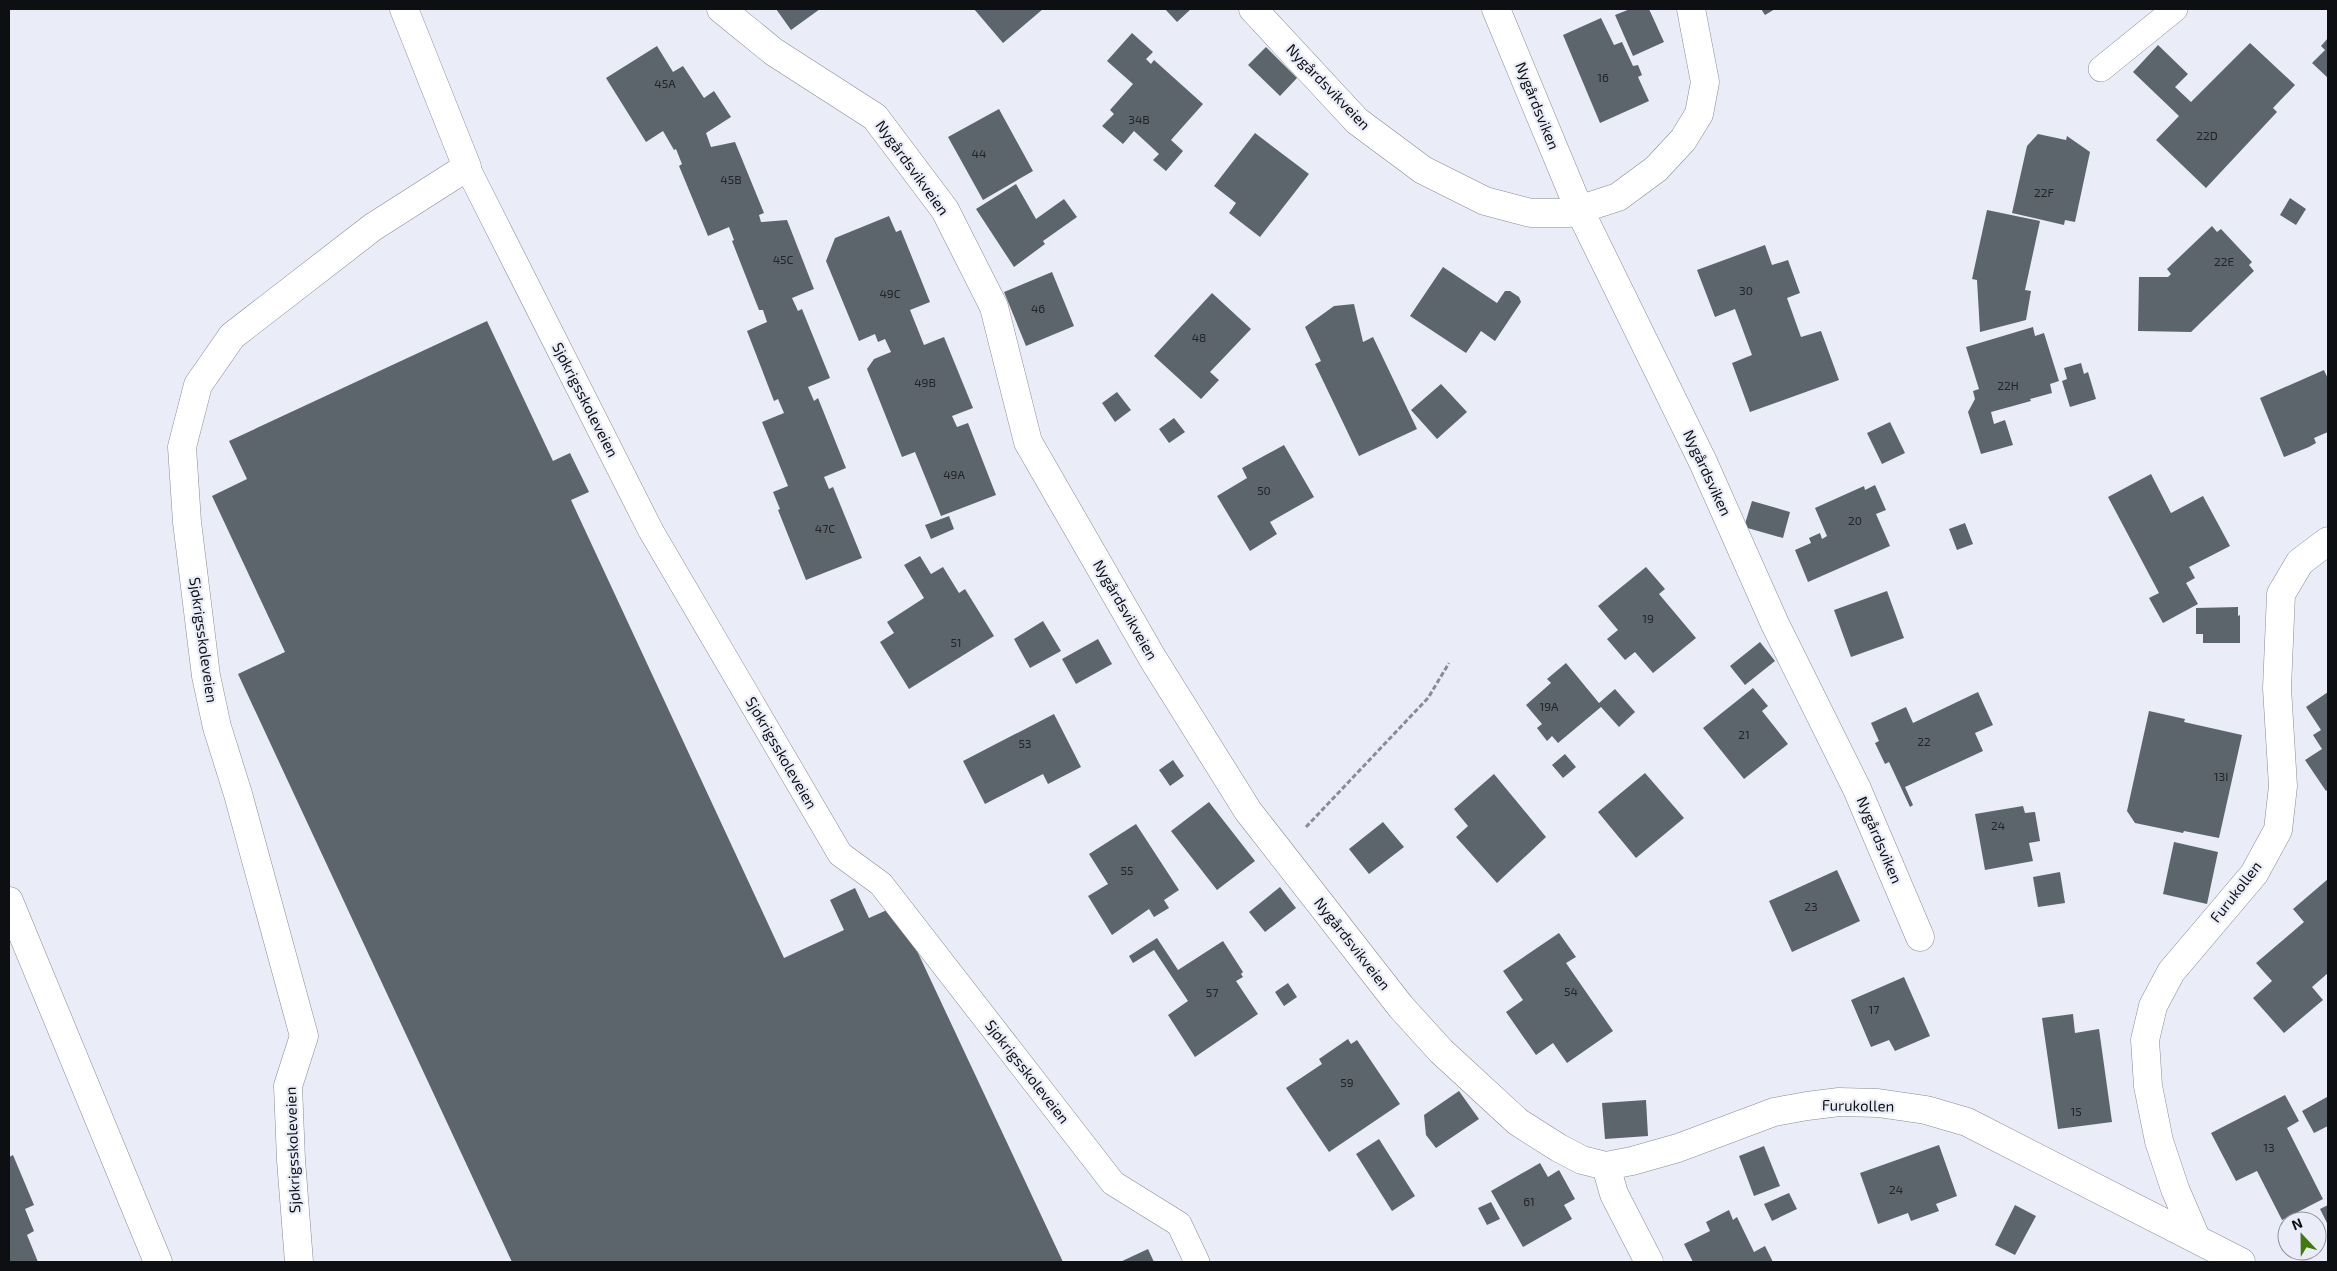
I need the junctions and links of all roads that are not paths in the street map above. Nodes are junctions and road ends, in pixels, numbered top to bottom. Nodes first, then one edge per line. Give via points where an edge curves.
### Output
1 (404, 9) edge
2 (721, 9) edge
3 (1253, 9) edge
4 (1496, 9) edge
5 (1691, 9) edge
6 (2175, 9) edge
7 (2101, 69) dead end
8 (467, 167) junction
9 (1579, 209) junction
10 (2328, 542) edge
11 (9, 900) edge
12 (1920, 937) dead end
13 (1606, 1166) junction
14 (2196, 1238) junction
15 (158, 1262) edge
16 (299, 1262) edge
17 (1198, 1262) edge
18 (1649, 1262) edge
19 (2241, 1262) edge

1 - 8 street, Sjøkrigsskoleveien
2 - 13 street, Nygårdsvikveien via 774,52 875,117 945,210 994,307 1028,442 1153,659 1248,811 1401,1006 1441,1051 1518,1122 1574,1156
3 - 9 street, Nygårdsvikveien via 1357,121 1423,170 1485,201 1531,213 1569,213
4 - 9 street, Nygårdsviken
5 - 9 street, Nygårdsvikveien via 1705,82 1699,114 1683,140 1656,169 1618,197
6 - 7 lane
8 - 16 street, Sjøkrigsskoleveien via 373,227 232,336 198,385 182,447 187,522 206,676 217,727 304,1036 288,1086
8 - 17 lane, Sjøkrigsskoleveien via 651,531 840,854 881,884 1113,1183 1179,1224
9 - 12 street, Nygårdsviken via 1703,462 1775,624 1857,789
10 - 14 street, Furukollen via 2300,562 2281,594 2277,688 2283,786 2278,830 2254,874 2172,972 2153,1006 2145,1040 2148,1086 2159,1141
11 - 15 street
13 - 14 street, Furukollen via 1678,1148 1774,1112 1839,1102 1878,1103 1926,1110 1967,1122
13 - 18 street via 1614,1194
14 - 19 street, Furukollen

